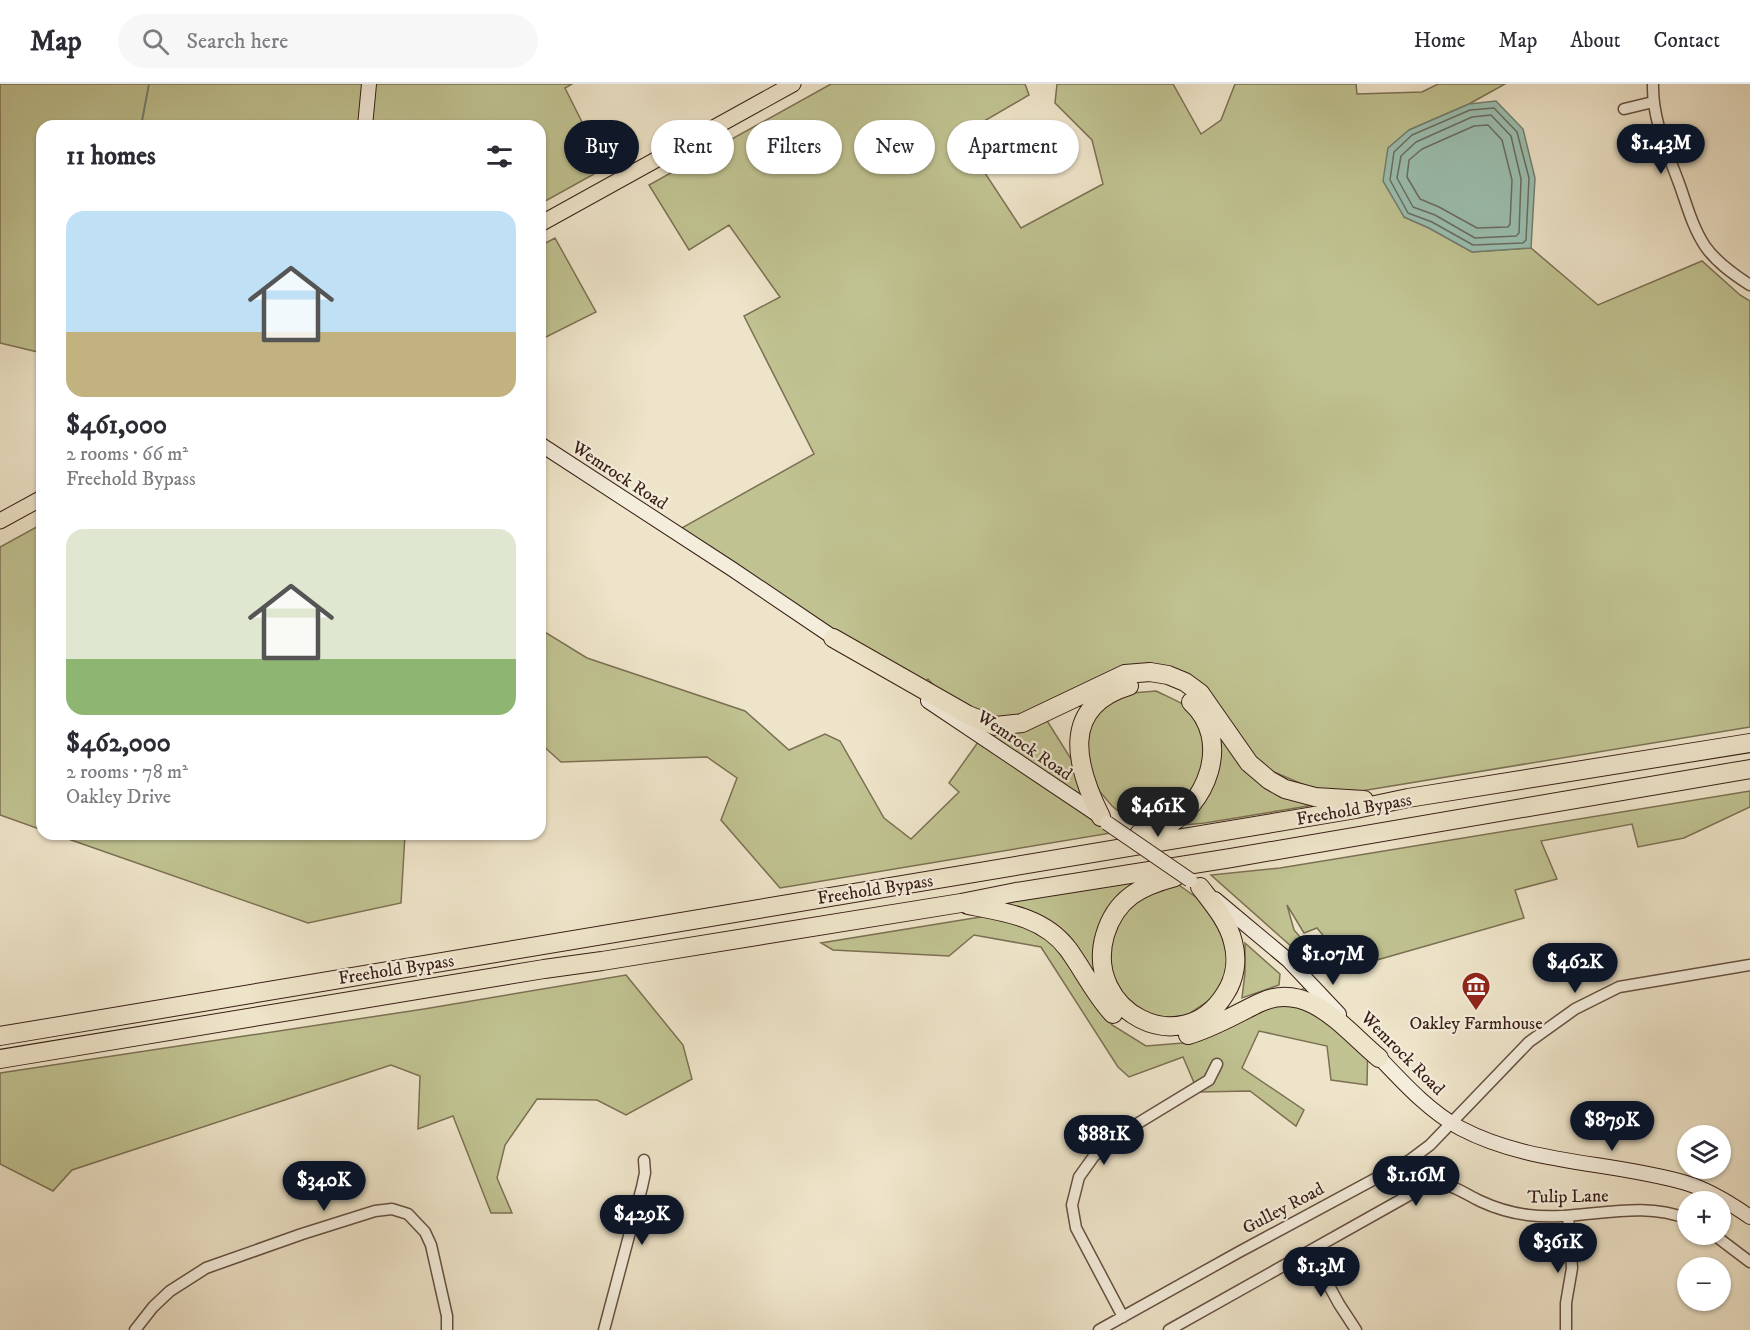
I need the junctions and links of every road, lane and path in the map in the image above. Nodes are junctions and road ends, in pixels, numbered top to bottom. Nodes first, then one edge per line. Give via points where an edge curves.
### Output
1 (369, 84) edge
2 (793, 84) edge
3 (1653, 84) edge
4 (1653, 102) junction
5 (1624, 109) dead end
6 (366, 120) edge
7 (546, 221) edge
8 (1750, 285) edge
9 (546, 448) edge
10 (36, 501) edge
11 (0, 521) edge
12 (833, 638) junction
13 (1750, 743) edge
14 (1750, 769) edge
15 (1408, 798) junction
16 (1104, 820) junction
17 (1383, 832) junction
18 (977, 872) junction
19 (1195, 883) junction
20 (961, 903) junction
21 (1750, 965) edge
22 (0, 1036) edge
23 (1379, 1058) junction
24 (0, 1059) edge
25 (1217, 1064) dead end
26 (1452, 1123) junction
27 (644, 1160) dead end
28 (1568, 1216) junction
29 (1677, 1216) edge
30 (1750, 1217) edge
31 (1728, 1245) edge
32 (1310, 1251) junction
33 (1750, 1262) edge
34 (1123, 1317) junction
35 (135, 1330) edge
36 (447, 1330) edge
37 (604, 1330) edge
38 (1099, 1330) edge
39 (1169, 1330) edge
40 (1356, 1330) edge
41 (1566, 1330) edge

1 - 6 street
2 - 7 main road
3 - 4 street
4 - 5 street
4 - 8 street via 1701,238 1722,265
9 - 12 street, Wemrock Road
10 - 11 main road
12 - 15 highway via 968,715 996,726 1022,723 1125,674 1168,675 1200,693 1250,763 1276,784 1331,799
12 - 16 street, Wemrock Road
13 - 15 highway, Freehold Bypass
14 - 17 highway, Freehold Bypass
15 - 18 highway, Freehold Bypass
16 - 18 highway via 1089,792 1078,752 1079,737 1089,714 1107,695 1131,685 1154,684 1176,691 1203,716 1212,742 1208,778 1188,810 1160,829
16 - 19 street, Wemrock Road, bridge
17 - 19 highway via 1180,875 1136,891 1110,922 1102,957 1109,990 1120,1005 1141,1020 1165,1026 1190,1022 1211,1010 1228,989 1236,961 1233,942 1225,922
17 - 20 highway, Freehold Bypass
18 - 22 highway, Freehold Bypass
19 - 23 street, Wemrock Road via 1288,960
20 - 23 highway via 1016,915 1053,934 1108,1009 1136,1031 1158,1037 1181,1037 1268,999 1298,998 1320,1007
20 - 24 highway, Freehold Bypass
21 - 26 street, Gulley Road via 1619,987 1575,1010 1529,1042
23 - 26 street, Wemrock Road
25 - 34 street via 1209,1080 1112,1140 1078,1178 1072,1205 1076,1228
26 - 30 street via 1506,1147 1536,1155 1686,1183
26 - 34 street, Gulley Road via 1422,1152 1386,1175
27 - 37 street via 642,1187
28 - 29 street, Tulip Lane via 1653,1210
28 - 32 street, Tulip Lane via 1510,1212 1437,1183 1423,1187
28 - 41 street via 1572,1268
31 - 33 street
32 - 39 street, Tulip Lane
32 - 40 street
34 - 38 street, Gulley Road
35 - 36 street via 170,1291 206,1269 323,1227 392,1209 408,1215 425,1232 431,1245

